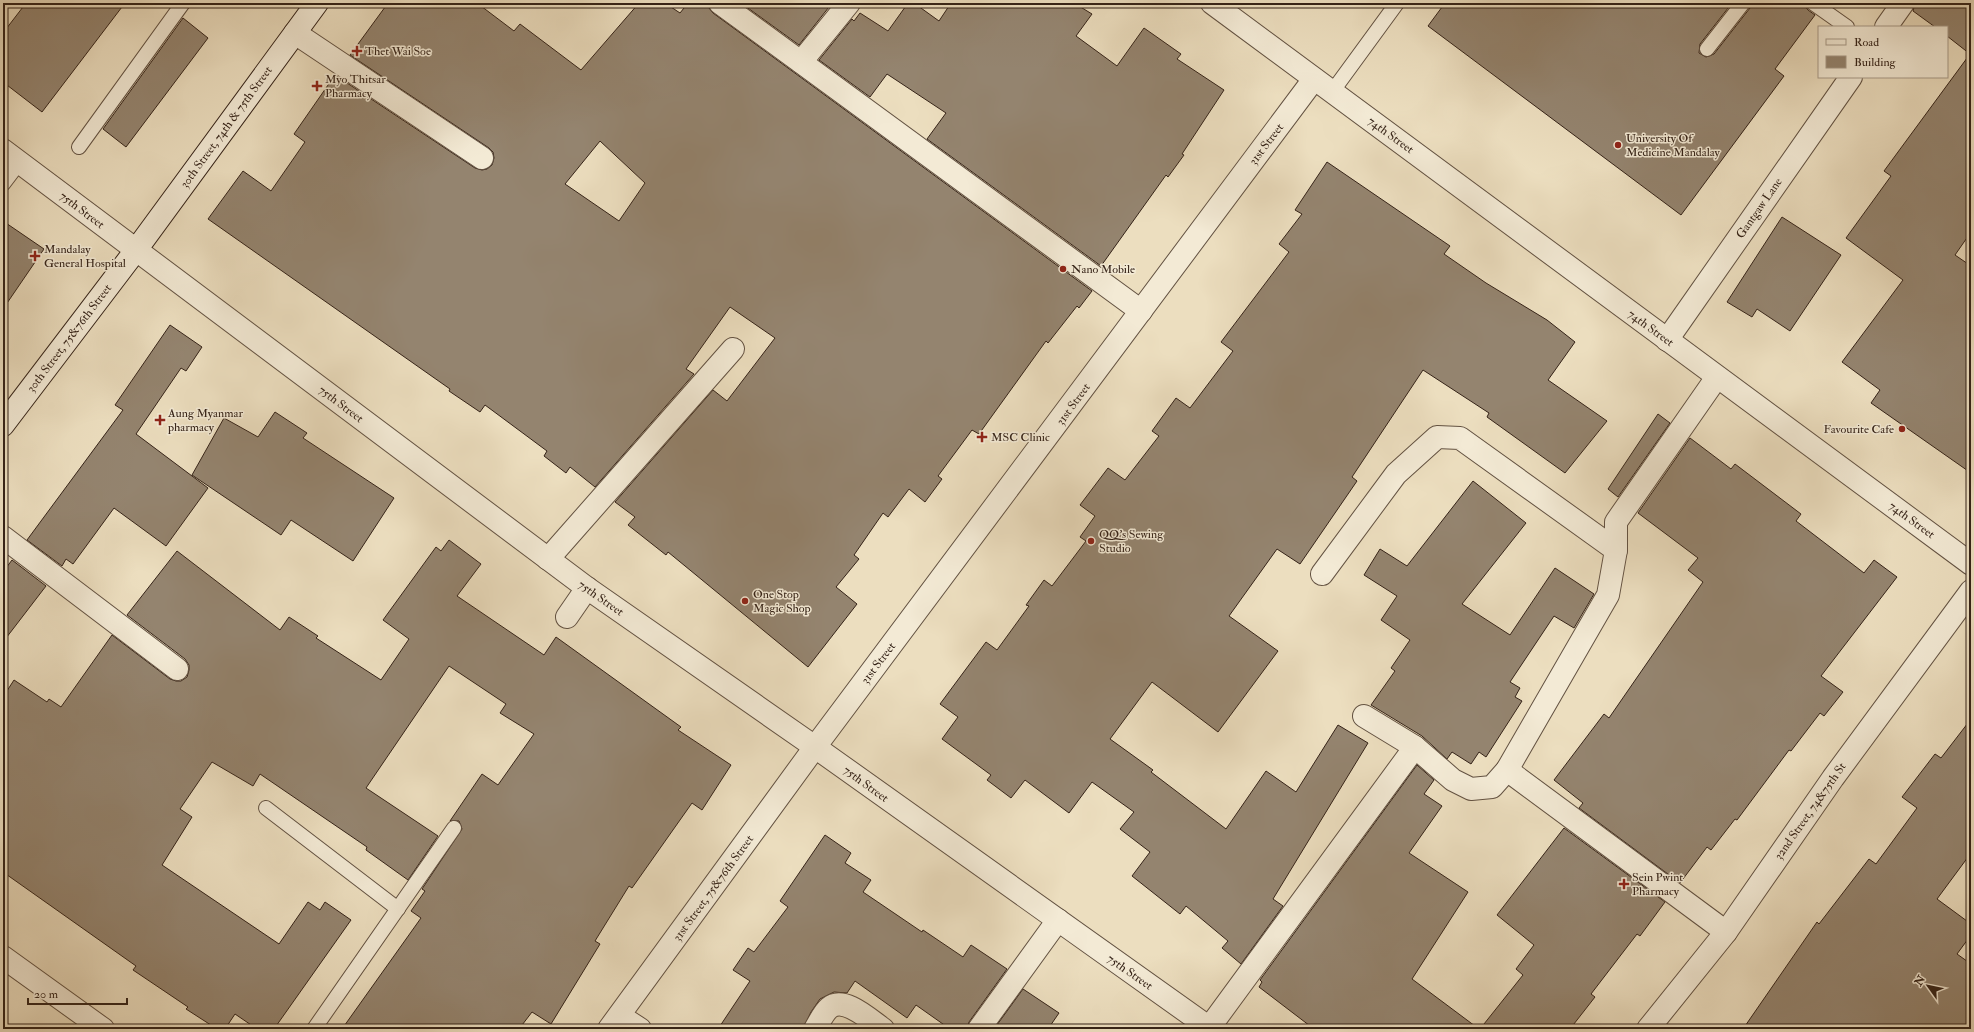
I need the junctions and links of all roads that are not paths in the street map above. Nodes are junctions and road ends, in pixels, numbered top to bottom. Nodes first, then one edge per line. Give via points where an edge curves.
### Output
1 (183, 3) edge
2 (316, 3) edge
3 (720, 3) edge
4 (849, 3) edge
5 (1212, 3) edge
6 (1397, 3) edge
7 (1743, 3) edge
8 (1813, 3) edge
9 (1903, 3) edge
10 (1846, 26) edge
11 (1887, 26) edge
12 (295, 33) junction
13 (1707, 49) dead end
14 (801, 62) junction
15 (1849, 78) edge
16 (1314, 79) junction
17 (1332, 92) junction
18 (79, 147) dead end
19 (11, 157) edge
20 (482, 158) dead end
21 (3, 184) edge
22 (136, 250) junction
23 (1141, 311) junction
24 (1667, 340) junction
25 (733, 349) dead end
26 (1717, 377) junction
27 (3, 425) edge
28 (3, 537) edge
29 (1616, 550) junction
30 (548, 559) junction
31 (1971, 564) edge
32 (1322, 574) dead end
33 (587, 588) junction
34 (1971, 591) edge
35 (567, 617) dead end
36 (177, 669) dead end
37 (1364, 716) dead end
38 (815, 747) junction
39 (1415, 747) junction
40 (1507, 770) junction
41 (266, 808) dead end
42 (454, 828) dead end
43 (398, 909) junction
44 (1058, 920) junction
45 (1726, 932) junction
46 (3, 957) edge
47 (615, 1022) edge
48 (1210, 1028) edge
49 (102, 1029) edge
50 (314, 1029) edge
51 (640, 1029) edge
52 (815, 1029) edge
53 (883, 1029) edge
54 (979, 1029) edge
55 (1648, 1029) edge

1 - 18 lane
2 - 12 street, 30th Street, 74th & 75th Street
3 - 14 street
4 - 14 street
5 - 16 street, 74th Street
6 - 17 lane
7 - 13 lane
8 - 10 lane
9 - 11 street
12 - 20 street
12 - 22 street, 30th Street, 74th & 75th Street
14 - 23 street
15 - 24 street, Gantgaw Lane
16 - 17 street, 74th Street
16 - 23 street, 31st Street
17 - 24 street, 74th Street
19 - 21 lane
19 - 22 street, 75th Street
22 - 27 street, 30th Street, 75&76th Street
22 - 30 street, 75th Street
23 - 38 street, 31st Street
24 - 26 street, 74th Street
25 - 30 street
26 - 29 street via 1616,522
26 - 31 street, 74th Street
28 - 36 street
29 - 32 street via 1460,438 1437,437 1396,474
29 - 40 street via 1608,595
30 - 33 street, 75th Street
33 - 35 street
33 - 38 street, 75th Street
34 - 45 street, 32nd Street, 74&75th St via 1833,778
37 - 39 street
38 - 44 street, 75th Street
38 - 47 street, 31st Street, 75&76th Street
39 - 40 street via 1453,780 1471,788 1492,787
39 - 48 street
40 - 45 street
41 - 43 lane
42 - 43 lane
43 - 50 lane
44 - 48 street, 75th Street
44 - 54 street
45 - 55 street, 32nd Street, 74&75th St
46 - 49 street
47 - 51 street
52 - 53 street via 829,1008 846,1004

